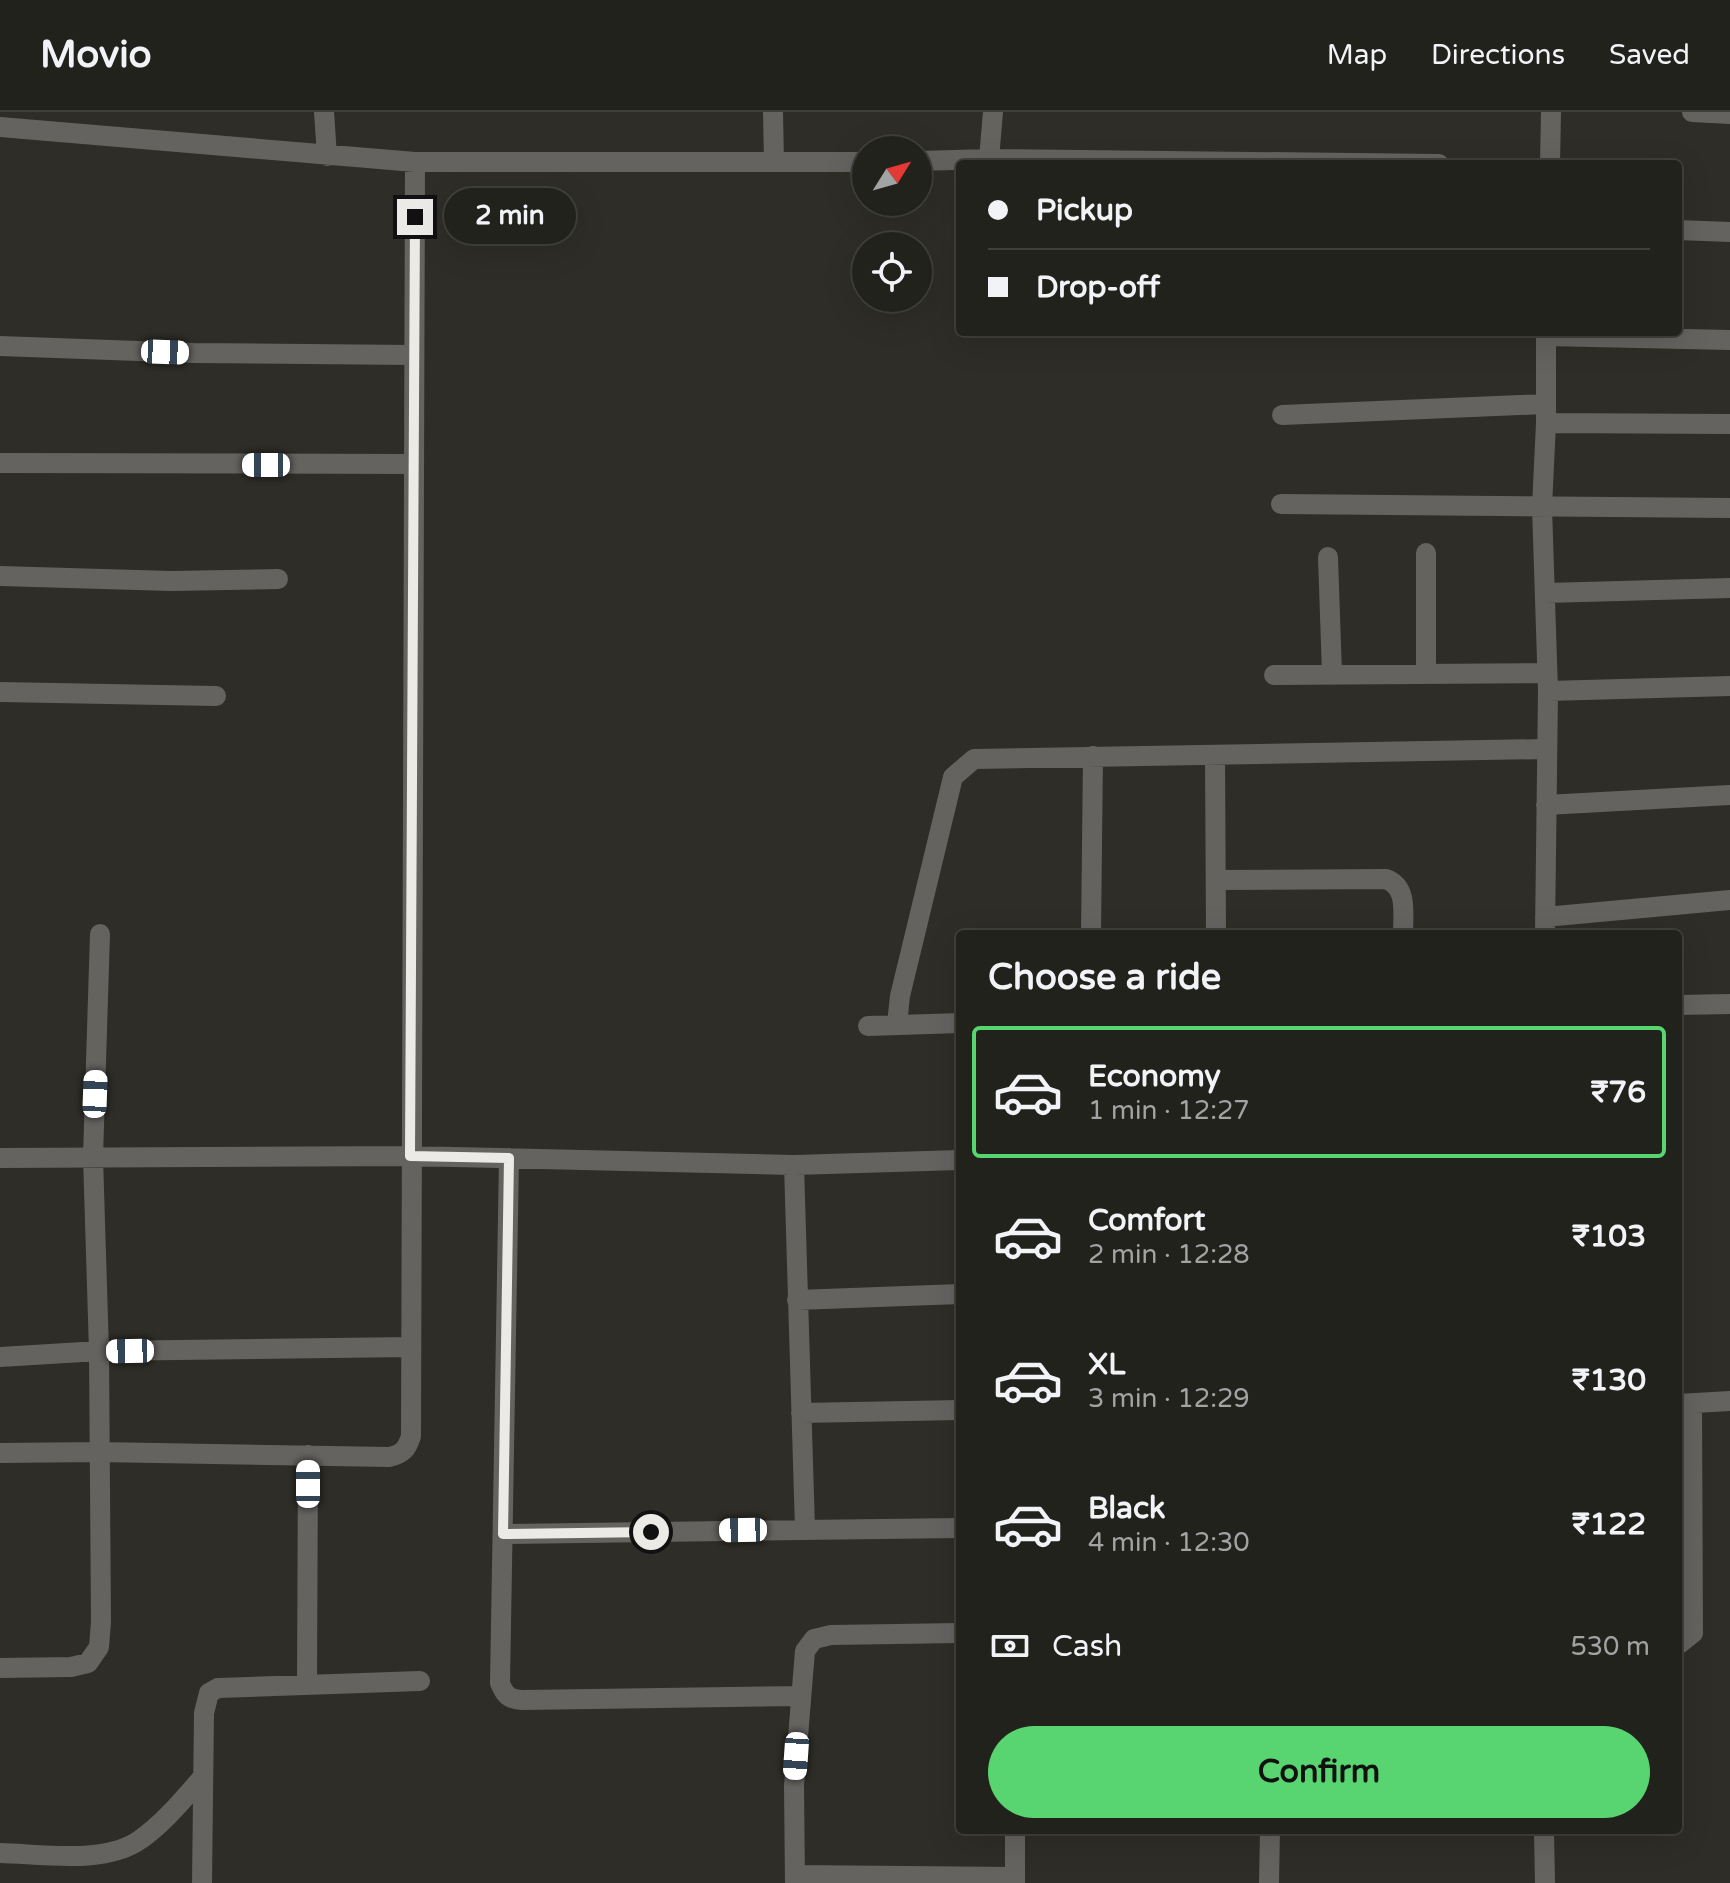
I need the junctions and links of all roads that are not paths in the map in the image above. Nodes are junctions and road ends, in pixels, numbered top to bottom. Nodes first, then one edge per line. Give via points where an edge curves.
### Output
1 (324, 112) edge
2 (773, 112) edge
3 (993, 112) edge
4 (1551, 112) edge
5 (1692, 112) edge
6 (1730, 114) edge
7 (0, 127) edge
8 (327, 156) junction
9 (989, 159) junction
10 (1079, 160) edge
11 (1550, 160) edge
12 (932, 161) edge
13 (415, 162) junction
14 (774, 162) junction
15 (852, 162) edge
16 (1682, 230) edge
17 (1730, 232) edge
18 (1546, 336) edge
19 (1607, 336) edge
20 (1730, 340) edge
21 (0, 346) edge
22 (413, 355) junction
23 (1545, 414) junction
24 (1282, 415) dead end
25 (1730, 424) edge
26 (0, 463) edge
27 (414, 464) junction
28 (1281, 504) dead end
29 (1542, 507) junction
30 (1730, 508) edge
31 (1426, 553) dead end
32 (1328, 557) dead end
33 (0, 576) edge
34 (278, 579) dead end
35 (1730, 588) edge
36 (1546, 593) junction
37 (1426, 673) junction
38 (1332, 674) junction
39 (1274, 675) dead end
40 (1547, 682) junction
41 (1730, 686) edge
42 (0, 692) edge
43 (216, 696) dead end
44 (1547, 749) junction
45 (1215, 755) junction
46 (1093, 756) junction
47 (1730, 795) edge
48 (1546, 805) junction
49 (1216, 880) junction
50 (1730, 900) edge
51 (1545, 926) edge
52 (1091, 930) edge
53 (1216, 930) edge
54 (1403, 930) edge
55 (100, 934) dead end
56 (1730, 1004) edge
57 (1682, 1005) edge
58 (956, 1023) edge
59 (897, 1024) junction
60 (868, 1026) dead end
61 (410, 1156) junction
62 (93, 1157) junction
63 (0, 1158) edge
64 (509, 1158) junction
65 (956, 1160) edge
66 (794, 1165) junction
67 (956, 1294) edge
68 (797, 1300) junction
69 (410, 1347) junction
70 (99, 1351) junction
71 (0, 1357) edge
72 (1730, 1401) edge
73 (1685, 1404) edge
74 (956, 1410) edge
75 (801, 1413) junction
76 (99, 1452) junction
77 (0, 1453) edge
78 (308, 1455) junction
79 (956, 1528) edge
80 (805, 1529) junction
81 (503, 1534) junction
82 (956, 1633) edge
83 (1682, 1643) edge
84 (0, 1668) edge
85 (420, 1681) dead end
86 (307, 1685) junction
87 (800, 1696) junction
88 (203, 1777) junction
89 (1015, 1834) edge
90 (1270, 1834) edge
91 (1544, 1834) edge
92 (0, 1853) edge
93 (795, 1879) edge
94 (1015, 1880) edge
95 (202, 1883) edge
96 (1269, 1883) edge
97 (1545, 1883) edge

1 - 8 street
2 - 14 street
3 - 9 street
4 - 11 street
5 - 6 street
7 - 8 street
8 - 13 street
9 - 10 street
9 - 12 street
13 - 14 street
13 - 22 street
14 - 15 street
16 - 17 street
18 - 23 street
19 - 20 street
21 - 22 street
22 - 27 street
23 - 24 street
23 - 25 street
23 - 29 street
26 - 27 street
27 - 61 street
28 - 29 street
29 - 30 street
29 - 36 street
31 - 37 street
32 - 38 street
33 - 34 street
35 - 36 street
36 - 40 street
37 - 38 street
37 - 40 street
38 - 39 street
40 - 41 street
40 - 44 street
42 - 43 street
44 - 45 street
44 - 48 street
45 - 46 street
45 - 49 street
46 - 52 street
46 - 59 street via 987,757 974,759 953,777
47 - 48 street
48 - 51 street
49 - 53 street
49 - 54 street via 1386,879 1400,889
50 - 51 street
55 - 62 street
56 - 57 street
58 - 59 street
59 - 60 street
61 - 62 street
61 - 64 street
61 - 69 street
62 - 63 street
62 - 70 street
64 - 66 street
64 - 81 street
65 - 66 street
66 - 68 street
67 - 68 street
68 - 75 street
69 - 70 street
69 - 78 street via 407,1449 389,1457
70 - 71 street
70 - 76 street
72 - 73 street
73 - 83 street via 1694,1619 1693,1633
74 - 75 street
75 - 80 street
76 - 77 street
76 - 78 street
76 - 84 street via 99,1647 88,1663 71,1667
78 - 86 street
79 - 80 street
80 - 81 street
81 - 87 street via 500,1683 512,1699
82 - 87 street via 814,1639 805,1651
85 - 86 street
86 - 88 street via 218,1688 209,1693
87 - 93 street
88 - 92 street via 140,1840 116,1852
88 - 95 street
89 - 94 street
90 - 96 street
91 - 97 street
93 - 94 street

